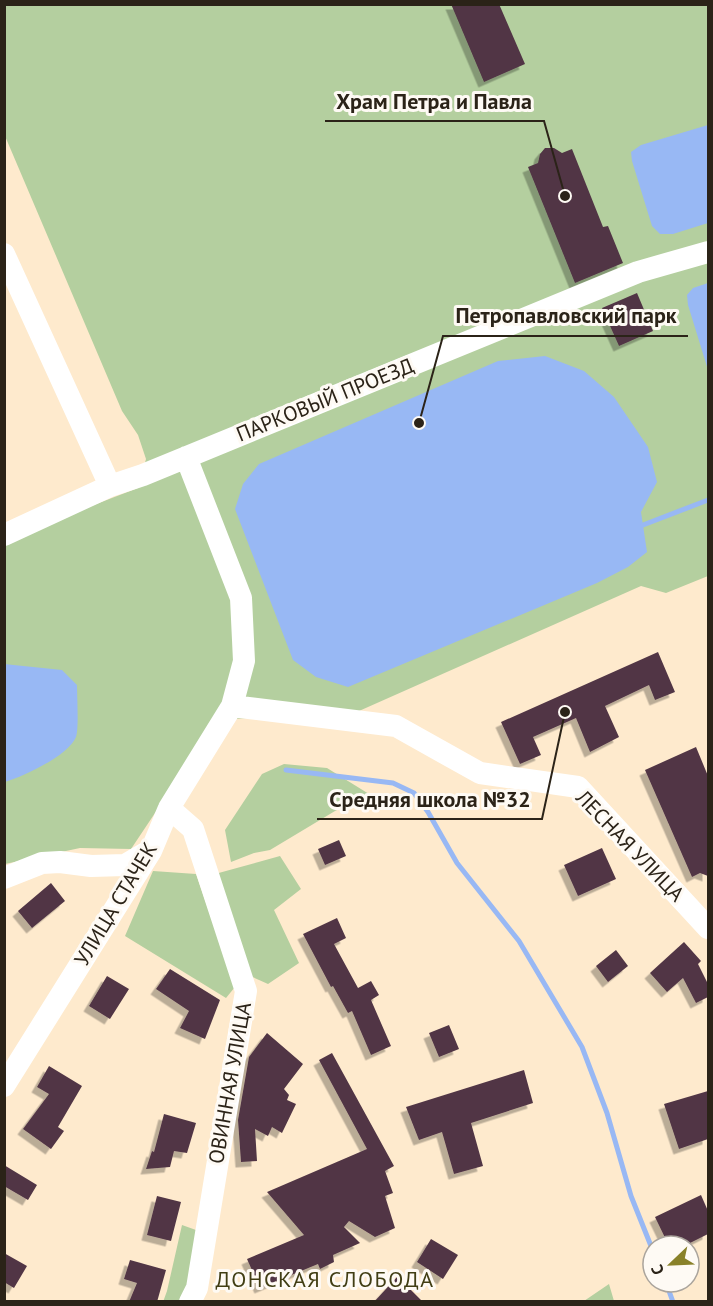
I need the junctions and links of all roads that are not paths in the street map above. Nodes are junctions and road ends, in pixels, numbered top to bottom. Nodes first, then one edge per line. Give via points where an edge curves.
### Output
1 (708, 252) edge
2 (4, 254) edge
3 (186, 457) junction
4 (110, 486) junction
5 (4, 535) edge
6 (228, 713) junction
7 (170, 808) junction
8 (151, 851) junction
9 (4, 878) edge
10 (708, 928) edge
11 (4, 1086) edge
12 (190, 1302) edge

1 - 3 street, ПАРКОВЫЙ ПРОЕЗД via 638,272
2 - 4 street
3 - 4 street, ПАРКОВЫЙ ПРОЕЗД
3 - 6 street, УЛИЦА СТАЧЕК via 241,598 243,661
4 - 5 street, ПАРКОВЫЙ ПРОЕЗД
6 - 7 street, УЛИЦА СТАЧЕК
6 - 10 street, ЛЕСНАЯ УЛИЦА via 396,726 480,773 578,787
7 - 8 street, УЛИЦА СТАЧЕК
7 - 12 street, ОВИННАЯ УЛИЦА via 193,828 246,992 197,1288
8 - 9 street via 125,865 42,863
8 - 11 street, УЛИЦА СТАЧЕК

